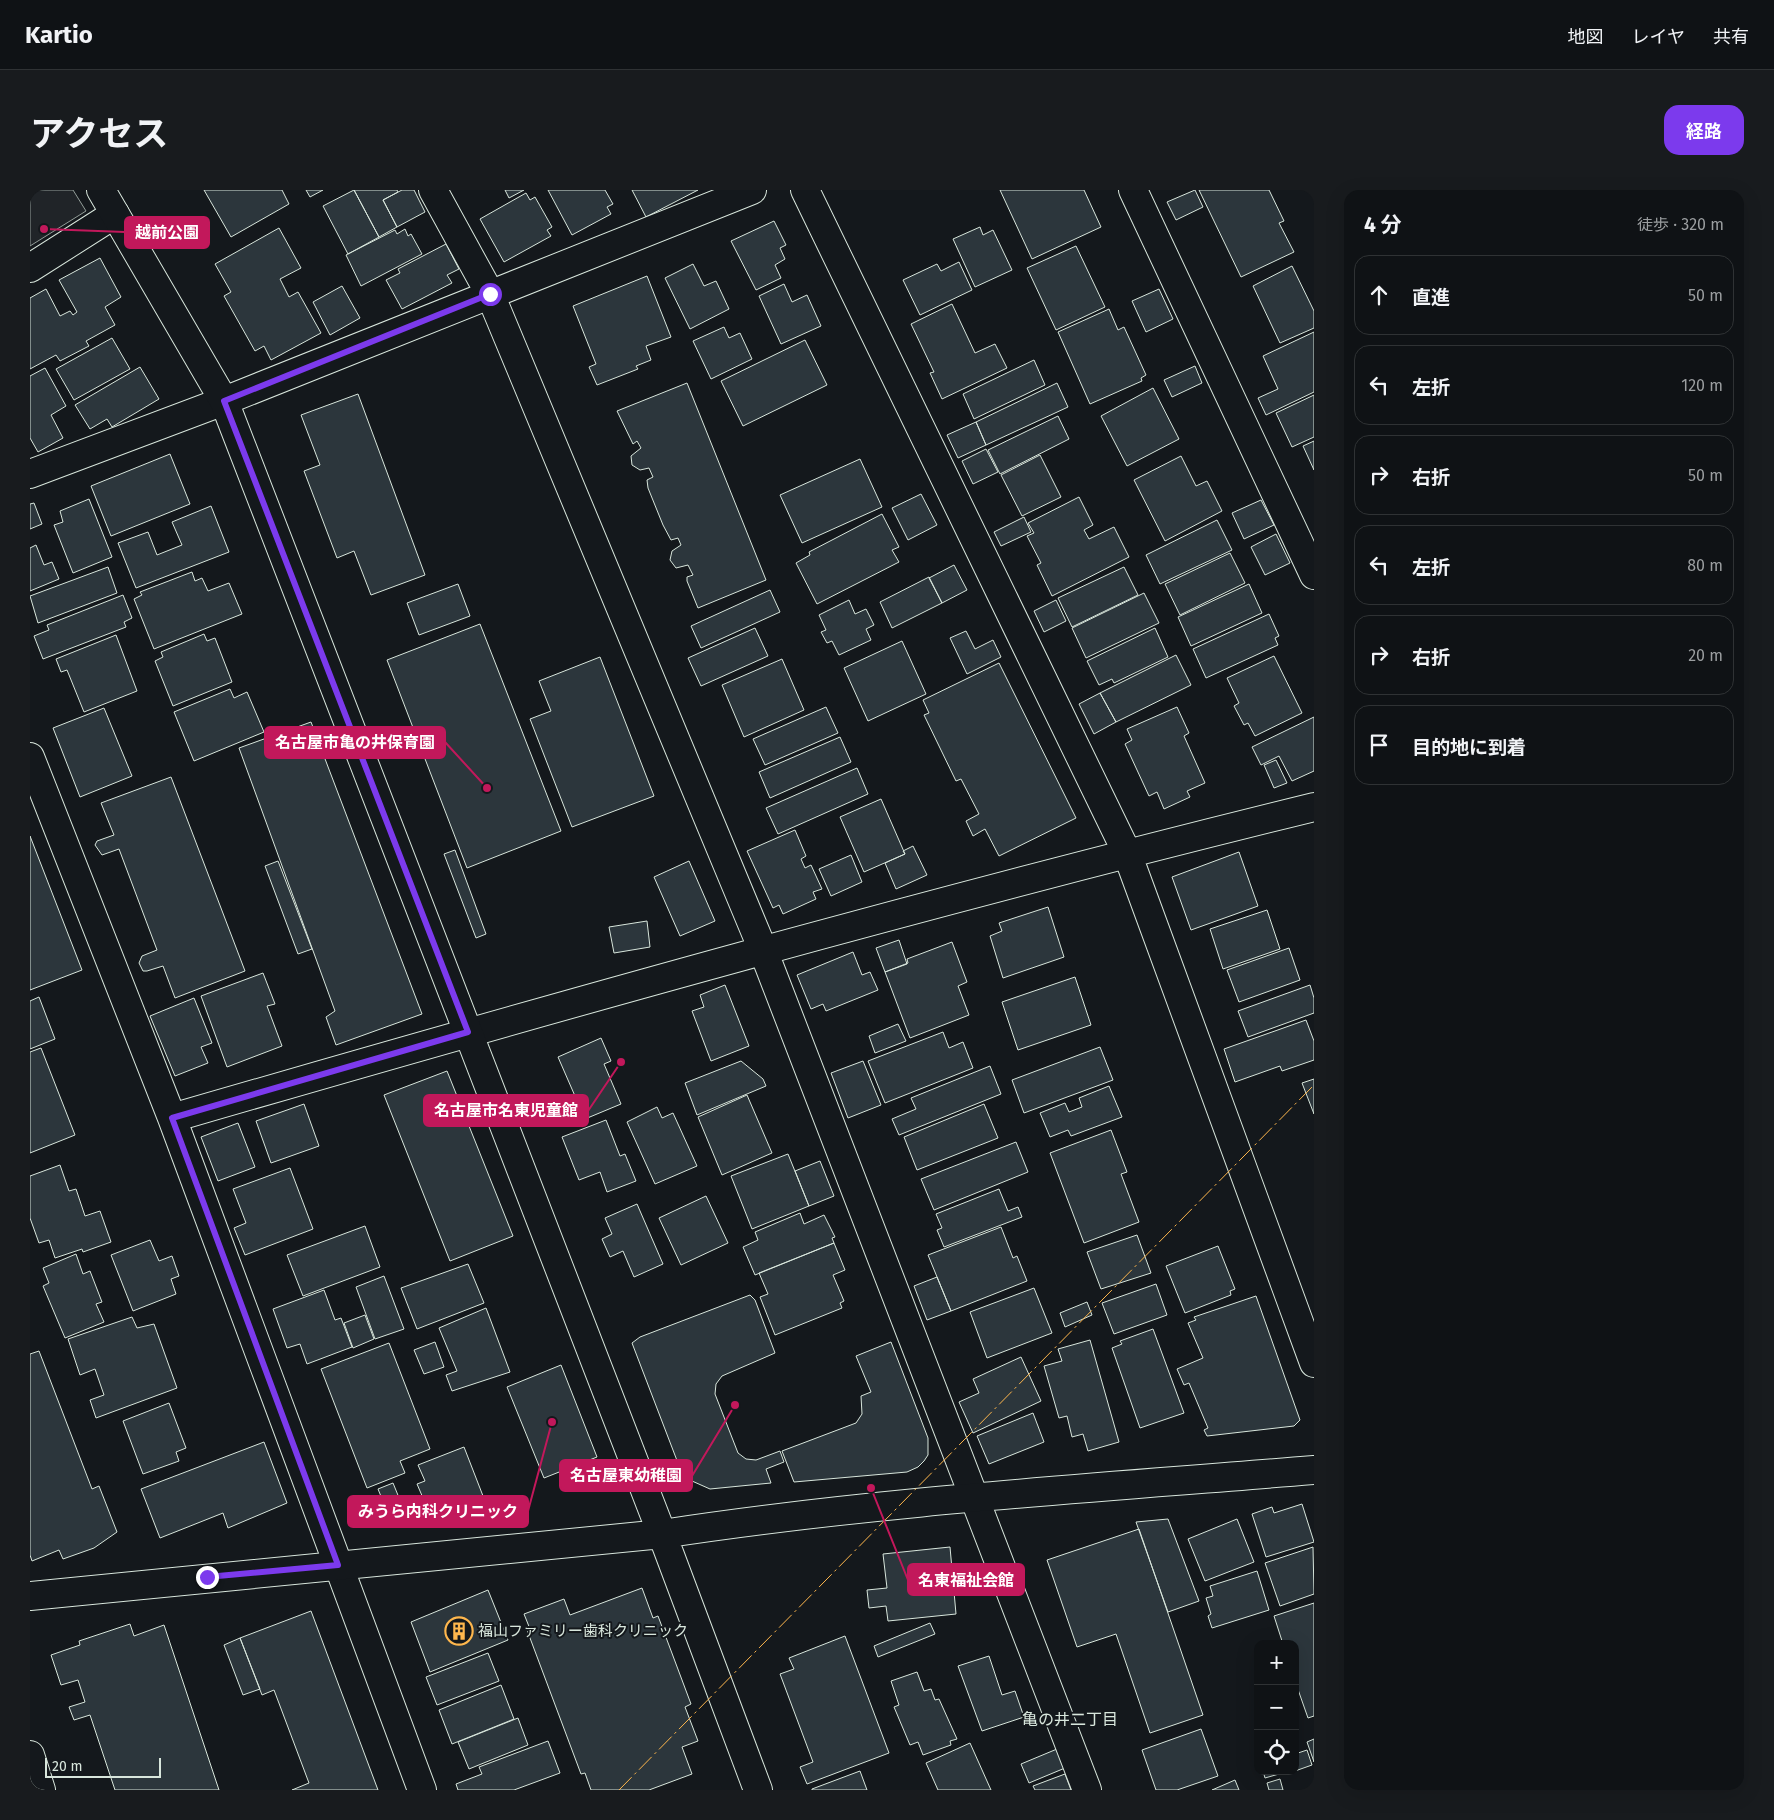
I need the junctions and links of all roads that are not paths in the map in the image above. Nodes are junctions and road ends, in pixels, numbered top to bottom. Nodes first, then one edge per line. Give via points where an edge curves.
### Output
1 (101, 190) edge
2 (433, 190) edge
3 (752, 190) edge
4 (805, 190) edge
5 (1133, 190) edge
6 (115, 214) junction
7 (30, 268) edge
8 (490, 294) junction
9 (224, 401) junction
10 (30, 474) edge
11 (1314, 576) edge
12 (30, 758) edge
13 (1314, 807) edge
14 (1127, 853) junction
15 (763, 950) junction
16 (468, 1032) junction
17 (172, 1118) junction
18 (1314, 1363) edge
19 (1314, 1470) edge
20 (973, 1498) junction
21 (662, 1534) junction
22 (338, 1565) junction
23 (30, 1596) edge
24 (30, 1755) edge
25 (41, 1790) edge
26 (422, 1790) edge
27 (758, 1790) edge
28 (1087, 1790) edge

1 - 6 street
2 - 8 street
3 - 8 street
4 - 14 street
5 - 11 street
6 - 7 street
6 - 9 street
8 - 9 street
8 - 15 street
9 - 10 street
9 - 16 street
12 - 17 street
13 - 14 street
14 - 15 street
14 - 18 street
15 - 16 street
15 - 20 street
16 - 17 street
16 - 21 street
17 - 22 street
19 - 20 street
20 - 21 street via 756,1520
20 - 28 street
21 - 22 street
21 - 27 street
22 - 23 street
22 - 26 street
24 - 25 street

